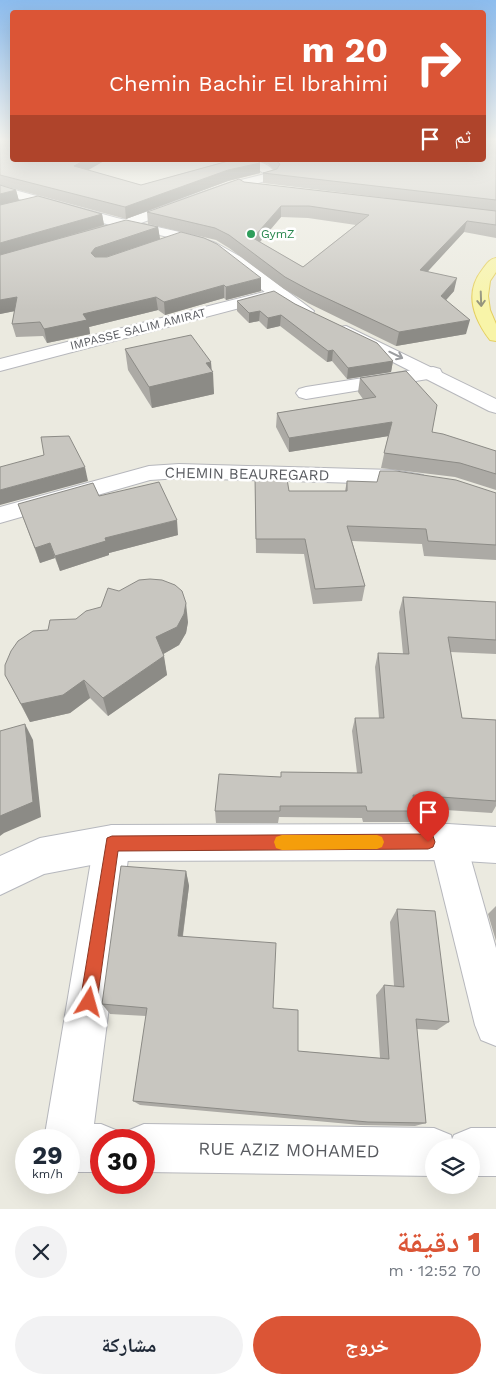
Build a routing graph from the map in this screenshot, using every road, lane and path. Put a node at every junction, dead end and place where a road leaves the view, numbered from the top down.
1 (25, 196) edge
2 (205, 196) edge
3 (43, 201) junction
4 (17, 208) edge
5 (127, 225) junction
6 (183, 237) junction
7 (82, 238) edge
8 (157, 247) edge
9 (496, 262) edge
10 (277, 294) junction
11 (319, 317) edge
12 (336, 326) edge
13 (496, 336) edge
14 (0, 365) edge
15 (434, 374) junction
16 (306, 393) dead end
17 (496, 407) edge
18 (437, 484) edge
19 (0, 515) edge
20 (448, 842) junction
21 (112, 843) junction
22 (496, 845) edge
23 (0, 876) edge
24 (496, 1025) edge
25 (70, 1129) edge
26 (155, 1148) edge
27 (425, 1152) edge
28 (480, 1152) edge
29 (496, 1152) edge

1 - 3 street
2 - 5 street
3 - 4 street
3 - 5 street
5 - 6 street
5 - 7 street
6 - 8 street
6 - 10 street
9 -> 13 main road
10 - 11 street
10 - 14 street, IMPASSE SALIM AMIRAT
12 -> 15 street
15 - 16 street
15 - 17 street
18 - 19 street, CHEMIN BEAUREGARD
20 - 21 street
20 - 22 street
20 - 24 street
21 - 23 street
21 - 25 street
26 - 27 street, RUE AZIZ MOHAMED
28 - 29 street

